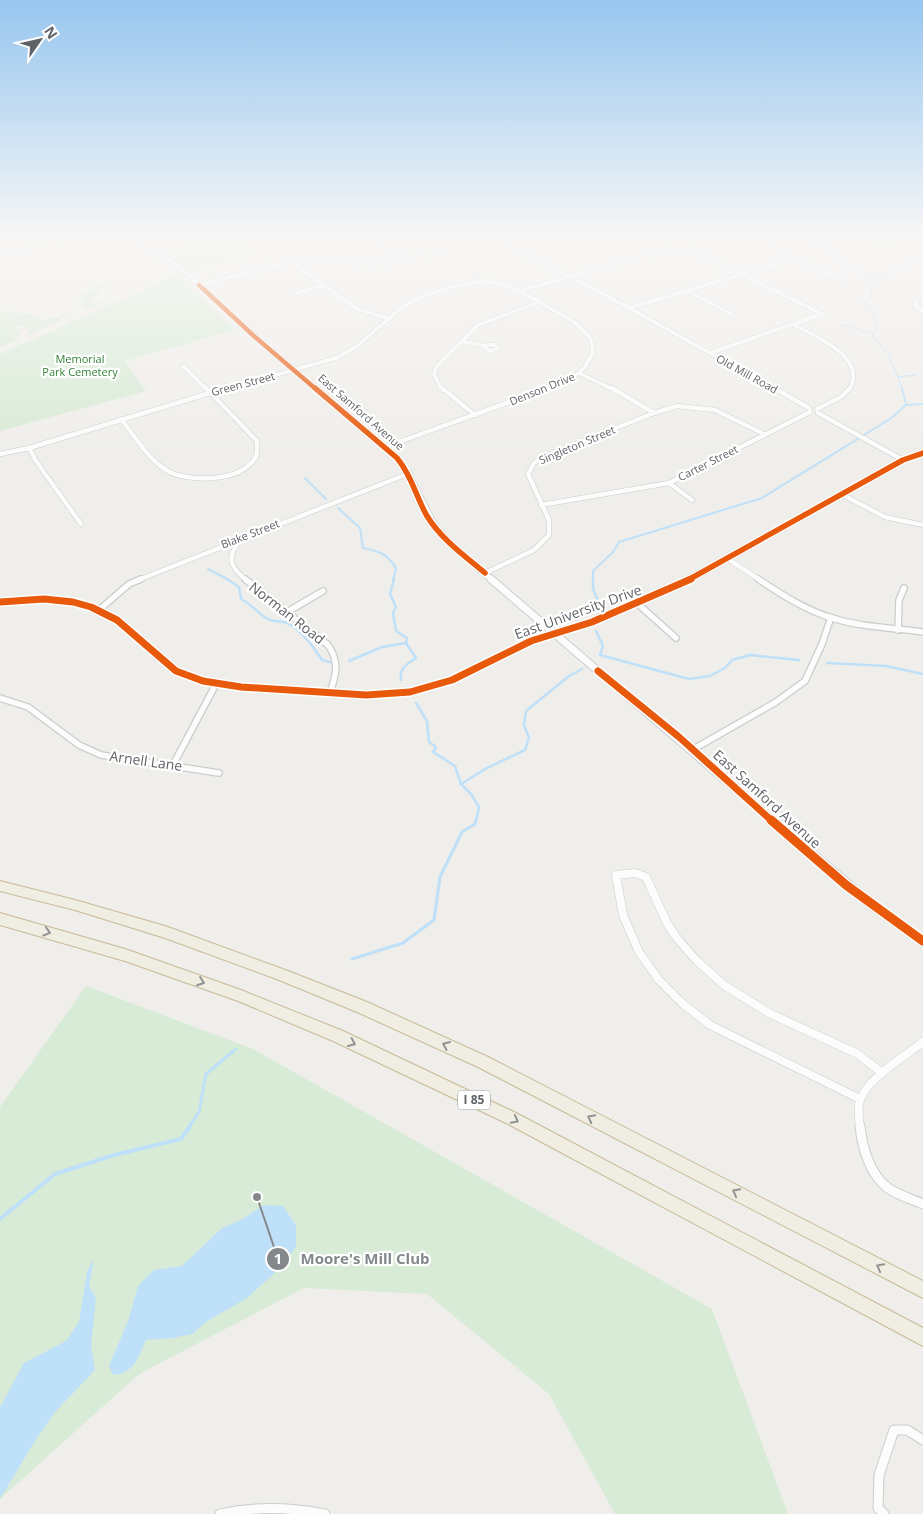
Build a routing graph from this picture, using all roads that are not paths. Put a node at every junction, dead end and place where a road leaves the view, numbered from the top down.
1 (226, 310) edge
2 (359, 310) edge
3 (401, 310) edge
4 (517, 310) edge
5 (552, 310) edge
6 (632, 310) edge
7 (723, 310) edge
8 (813, 310) edge
9 (731, 314) dead end
10 (390, 319) junction
11 (792, 324) junction
12 (461, 340) junction
13 (485, 346) dead end
14 (710, 353) junction
15 (183, 366) dead end
16 (295, 370) junction
17 (581, 374) junction
18 (210, 393) junction
19 (810, 410) junction
20 (818, 411) junction
21 (654, 413) junction
22 (475, 415) junction
23 (121, 420) junction
24 (764, 434) junction
25 (385, 447) junction
26 (29, 448) junction
27 (0, 454) edge
28 (923, 454) edge
29 (903, 460) junction
30 (410, 473) junction
31 (669, 483) junction
32 (841, 494) junction
33 (692, 500) dead end
34 (541, 504) junction
35 (81, 524) dead end
36 (923, 525) edge
37 (242, 538) junction
38 (728, 559) junction
39 (486, 573) junction
40 (904, 588) dead end
41 (323, 591) dead end
42 (0, 602) edge
43 (638, 604) junction
44 (99, 610) junction
45 (287, 612) junction
46 (830, 617) junction
47 (898, 630) junction
48 (923, 632) edge
49 (554, 633) junction
50 (676, 638) dead end
51 (216, 684) junction
52 (330, 693) junction
53 (0, 698) edge
54 (692, 750) junction
55 (173, 765) junction
56 (219, 773) dead end
57 (0, 886) edge
58 (0, 919) edge
59 (923, 941) edge
60 (923, 1042) edge
61 (882, 1074) junction
62 (860, 1099) junction
63 (923, 1204) edge
64 (923, 1290) edge
65 (923, 1337) edge
66 (923, 1440) edge
67 (220, 1514) edge
68 (325, 1514) edge
69 (884, 1514) edge

1 - 16 street, East Samford Avenue
2 - 10 street
3 - 10 street, Green Street
4 - 12 street
5 - 17 street, Denson Drive
6 - 14 street, Old Mill Road
7 - 9 street
8 - 11 street
10 - 16 street, Green Street
11 - 14 street
11 - 20 street
12 - 13 street
12 - 22 street
14 - 19 street, Old Mill Road
15 - 18 street
16 - 18 street, Green Street
16 - 25 street, East Samford Avenue
17 - 21 street
17 - 22 street, Denson Drive
18 - 23 street, Green Street
18 - 23 street
19 - 20 street
19 - 24 street, Carter Street
20 - 29 street
21 - 24 street, Singleton Street
21 - 34 street, Singleton Street
22 - 25 street, Denson Drive
23 - 26 street, Green Street
24 - 31 street, Carter Street
25 - 30 street, East Samford Avenue
26 - 27 street, Green Street
26 - 35 street
28 - 29 main road, East University Drive
29 - 32 main road, East University Drive
30 - 37 street, Blake Street
30 - 39 street, East Samford Avenue
31 - 33 street
31 - 34 street, Carter Street
32 - 36 street
32 - 38 main road, East University Drive
34 - 39 street, Singleton Street
37 - 44 street, Blake Street
37 - 45 street, Norman Road
38 - 43 main road, East University Drive
38 - 46 street
39 - 49 street, East Samford Avenue
40 - 47 street
41 - 45 street
42 - 44 main road, East University Drive
43 - 49 main road, East University Drive
43 - 50 street
44 - 51 main road, East University Drive
45 - 52 street, Norman Road
46 - 47 street
46 - 54 street
47 - 48 street
49 - 52 main road, East University Drive
49 - 54 street, East Samford Avenue
51 - 52 main road, East University Drive
51 - 55 street
53 - 55 street, Arnell Lane
54 - 59 street, East Samford Avenue
55 - 56 street, Arnell Lane
64 -> 57 highway
58 -> 65 highway, I 85
60 - 61 street
61 - 62 street
61 - 62 street
62 - 63 street
66 - 69 street
67 - 68 street

